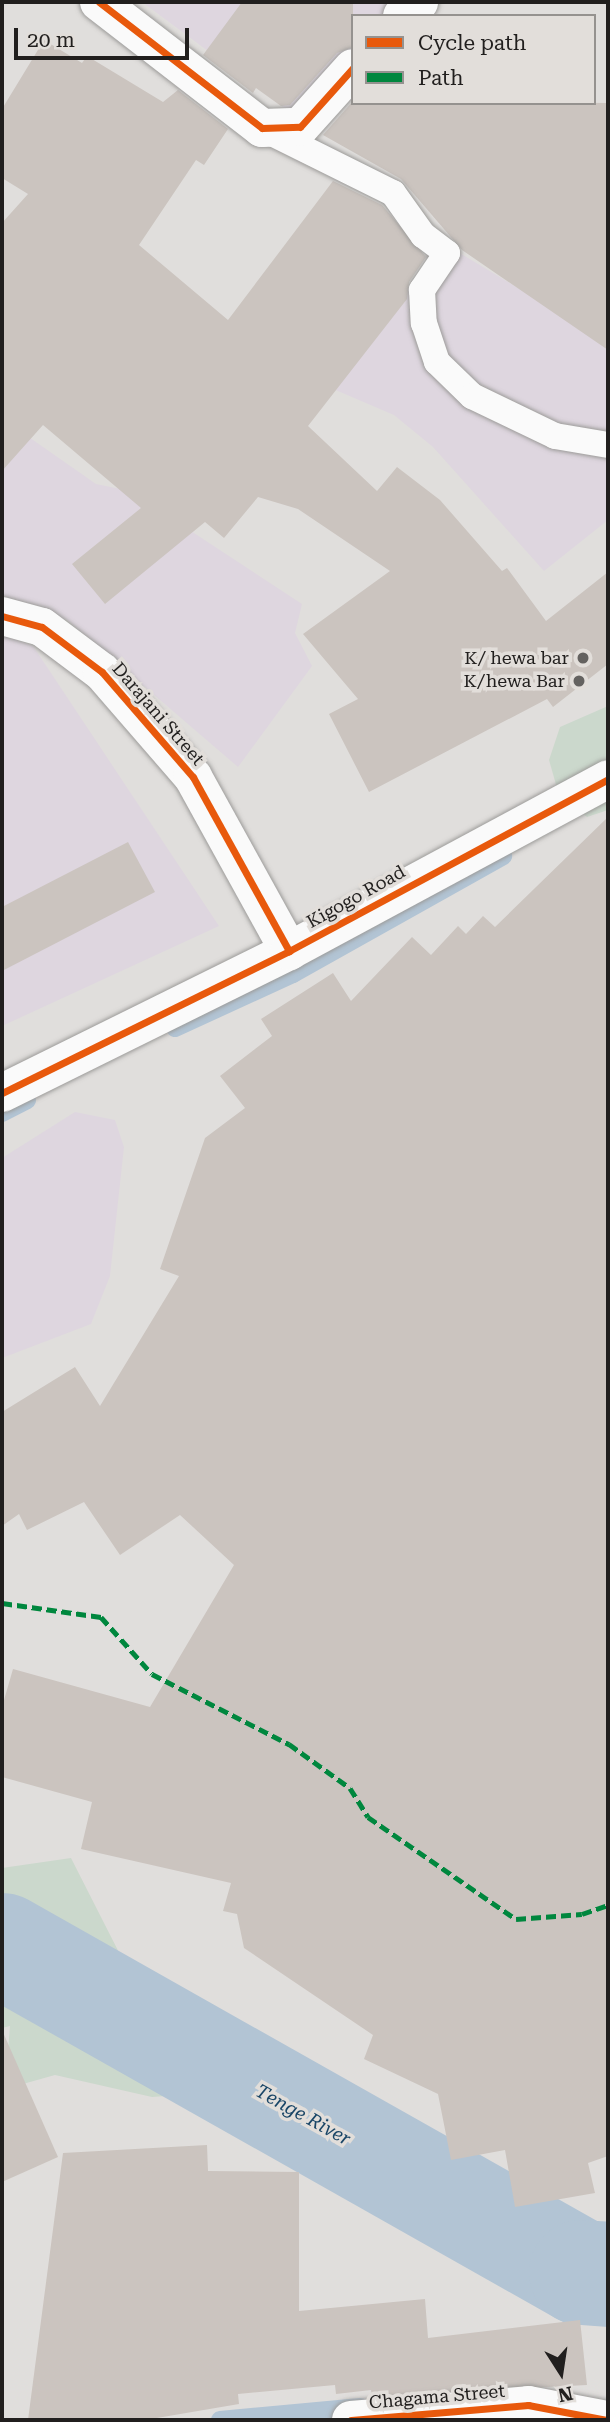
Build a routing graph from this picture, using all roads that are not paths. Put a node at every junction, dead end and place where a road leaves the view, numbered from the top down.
1 (99, 2) edge
2 (419, 2) edge
3 (404, 14) edge
4 (351, 70) edge
5 (262, 128) junction
6 (608, 445) edge
7 (2, 616) edge
8 (608, 779) edge
9 (289, 951) junction
10 (2, 1093) edge
11 (351, 2420) edge
12 (607, 2420) edge

1 - 5 street
2 - 3 street
4 - 5 street
5 - 6 lane
7 - 9 street, Darajani Street
8 - 9 street, Kigogo Road
9 - 10 street, Kigogo Road
11 - 12 street, Chagama Street

